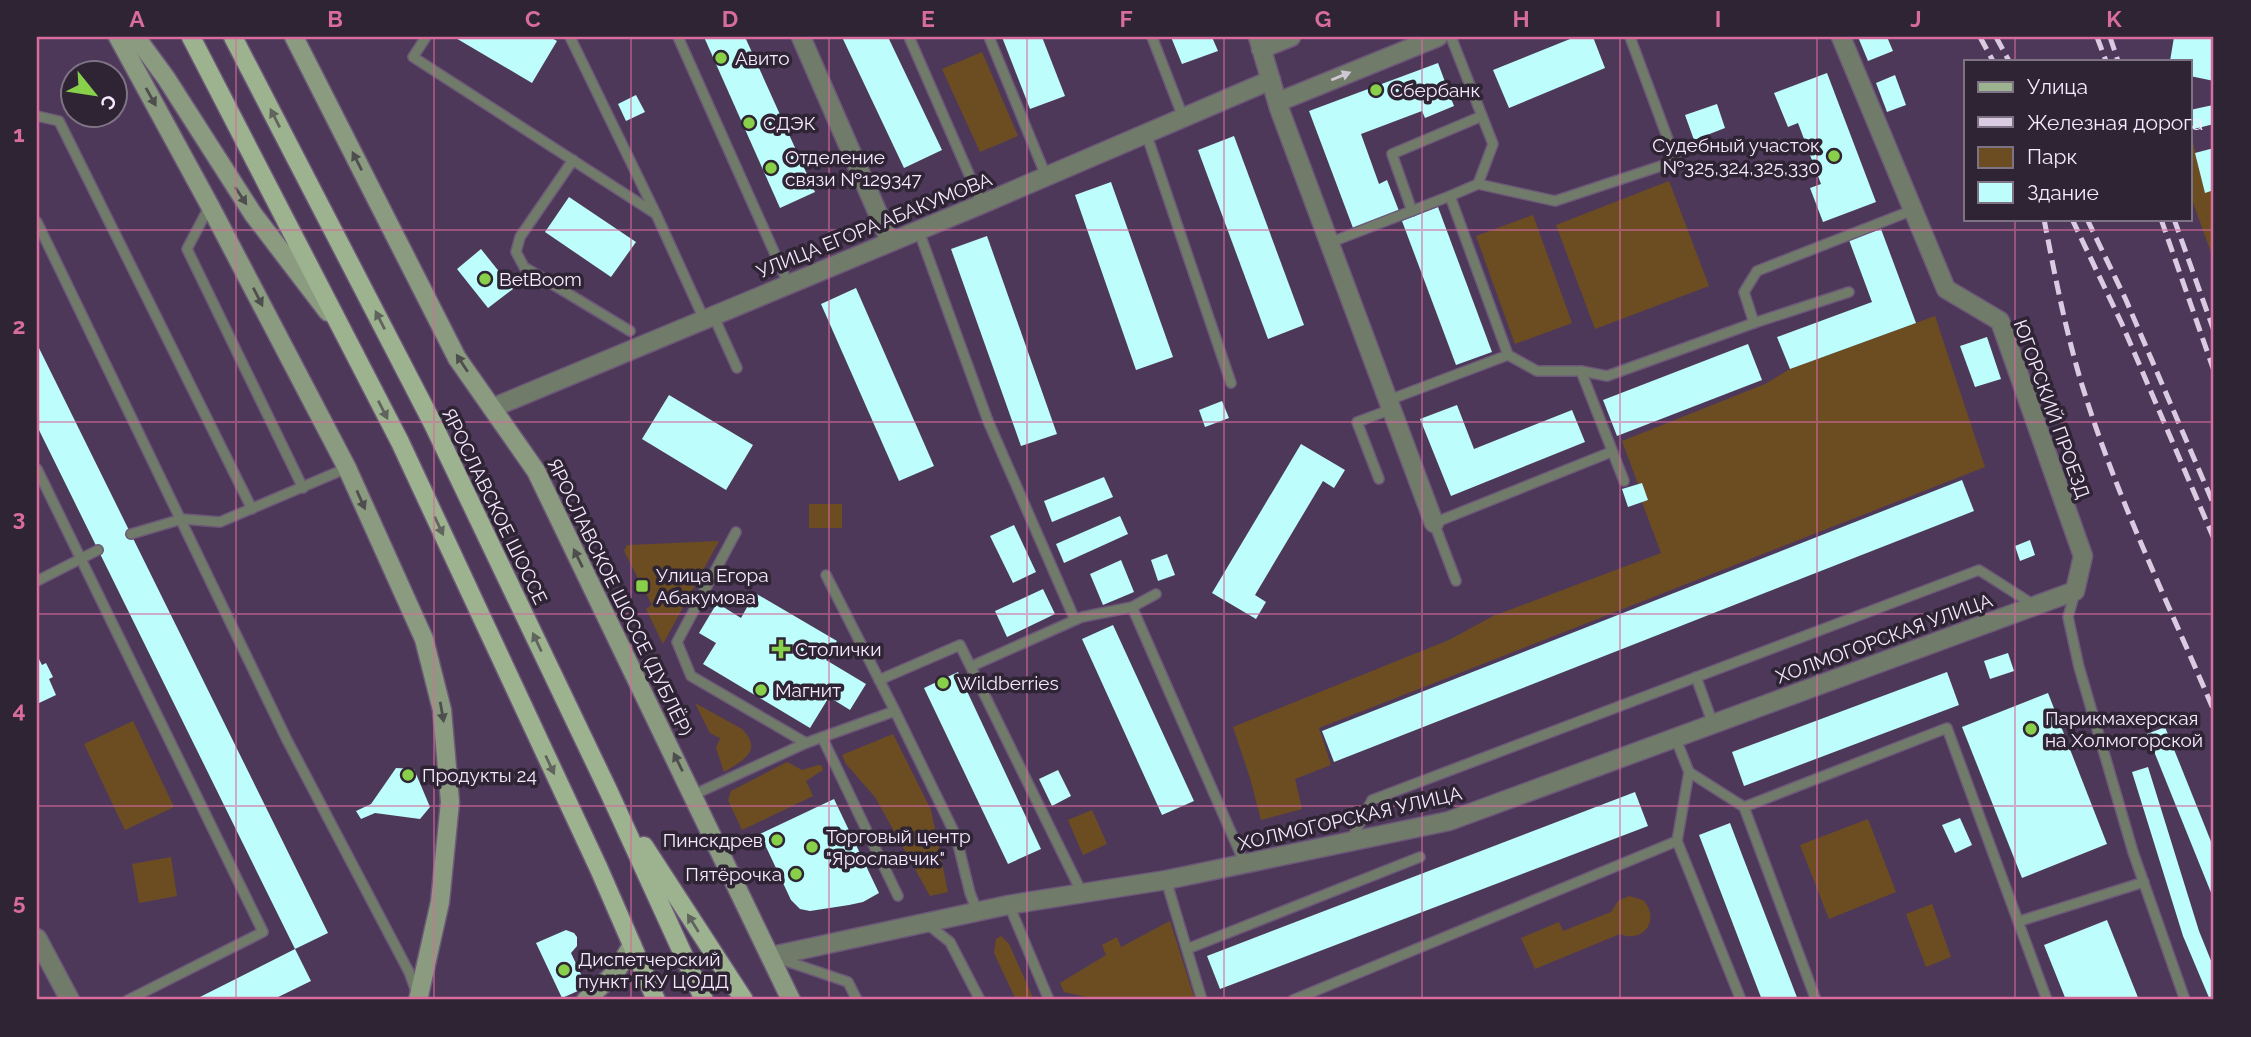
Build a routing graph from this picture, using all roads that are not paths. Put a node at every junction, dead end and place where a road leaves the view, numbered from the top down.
1 (118, 37) edge
2 (136, 37) edge
3 (191, 37) edge
4 (233, 37) edge
5 (294, 37) edge
6 (426, 37) edge
7 (570, 37) edge
8 (678, 37) edge
9 (800, 37) edge
10 (909, 37) edge
11 (989, 37) edge
12 (1152, 37) edge
13 (1291, 37) edge
14 (1438, 37) edge
15 (1451, 37) edge
16 (1630, 37) edge
17 (1842, 37) edge
18 (1260, 43) edge
19 (1271, 80) junction
20 (1278, 102) junction
21 (37, 116) edge
22 (1482, 116) junction
23 (1183, 117) junction
24 (1146, 133) junction
25 (573, 160) junction
26 (1046, 176) junction
27 (1478, 184) junction
28 (1450, 196) junction
29 (982, 204) junction
30 (210, 206) junction
31 (1913, 210) junction
32 (1412, 211) junction
33 (656, 214) junction
34 (37, 222) edge
35 (918, 229) junction
36 (890, 241) junction
37 (1329, 243) junction
38 (788, 283) junction
39 (1849, 292) dead end
40 (708, 317) junction
41 (1754, 323) junction
42 (630, 331) dead end
43 (344, 334) junction
44 (1508, 355) junction
45 (737, 368) dead end
46 (1581, 371) junction
47 (1231, 383) dead end
48 (1391, 405) junction
49 (492, 408) junction
50 (1611, 452) junction
51 (346, 468) junction
52 (37, 469) edge
53 (1379, 479) dead end
54 (1624, 481) dead end
55 (303, 488) junction
56 (251, 509) junction
57 (182, 519) junction
58 (1434, 523) junction
59 (736, 532) dead end
60 (131, 534) dead end
61 (98, 550) dead end
62 (80, 559) junction
63 (826, 575) dead end
64 (37, 580) edge
65 (1456, 581) dead end
66 (2076, 590) junction
67 (1156, 594) dead end
68 (2034, 606) junction
69 (1132, 607) junction
70 (1075, 620) junction
71 (972, 666) junction
72 (1696, 677) junction
73 (879, 680) junction
74 (895, 711) junction
75 (1713, 724) junction
76 (822, 737) junction
77 (1675, 737) junction
78 (806, 743) junction
79 (1689, 772) junction
80 (608, 790) junction
81 (693, 795) junction
82 (1744, 807) junction
83 (1677, 841) junction
84 (1350, 842) junction
85 (1420, 857) dead end
86 (1245, 864) junction
87 (1166, 880) junction
88 (2144, 881) junction
89 (1082, 893) junction
90 (898, 896) dead end
91 (1008, 905) junction
92 (976, 911) junction
93 (2020, 921) junction
94 (925, 923) junction
95 (37, 938) edge
96 (632, 945) junction
97 (1187, 949) junction
98 (772, 956) junction
99 (67, 999) edge
100 (128, 1000) edge
101 (418, 1000) edge
102 (586, 1000) edge
103 (656, 1000) edge
104 (704, 1000) edge
105 (744, 1000) edge
106 (791, 1000) edge
107 (857, 1000) edge
108 (981, 1000) edge
109 (1049, 1000) edge
110 (1202, 1000) edge
111 (1293, 1000) edge
112 (1741, 1000) edge
113 (1816, 1000) edge
114 (2047, 1000) edge
115 (2185, 1000) edge

1 -> 30 street
2 -> 43 street
3 - 43 main road
80 -> 4 main road, ЯРОСЛАВСКОЕ ШОССЕ
49 -> 5 street, ЯРОСЛАВСКОЕ ШОССЕ (ДУБЛЁР)
6 - 25 lane
7 - 33 lane
8 - 38 lane
9 - 36 street
10 - 29 lane
11 - 26 lane
12 - 23 lane
13 - 18 street
20 -> 14 street
15 - 22 lane
16 - 27 lane
17 - 31 street, ЮГОРСКИЙ ПРОЕЗД
18 - 19 street
19 - 20 street
19 - 23 street, УЛИЦА ЕГОРА АБАКУМОВА
20 - 37 street
21 - 56 lane
22 - 27 lane
22 - 32 lane
23 - 24 street, УЛИЦА ЕГОРА АБАКУМОВА
24 - 26 street, УЛИЦА ЕГОРА АБАКУМОВА
24 - 47 lane
25 - 33 lane
25 - 42 lane
26 - 29 street, УЛИЦА ЕГОРА АБАКУМОВА
27 - 28 lane
28 - 32 lane
28 - 44 lane
29 - 35 street, УЛИЦА ЕГОРА АБАКУМОВА
30 -> 51 street
30 - 55 lane
31 - 41 lane
31 - 66 street, ЮГОРСКИЙ ПРОЕЗД
32 - 37 lane
33 - 40 lane
34 - 57 lane
35 - 36 street, УЛИЦА ЕГОРА АБАКУМОВА
35 - 70 lane
36 - 38 street, УЛИЦА ЕГОРА АБАКУМОВА
37 - 48 street
38 - 40 street, УЛИЦА ЕГОРА АБАКУМОВА
39 - 41 lane
40 - 45 lane
40 - 49 street, УЛИЦА ЕГОРА АБАКУМОВА
41 - 46 lane
43 -> 96 main road
44 - 46 lane
44 - 48 lane
46 - 50 lane
48 - 53 lane
48 - 58 street
81 -> 49 street, ЯРОСЛАВСКОЕ ШОССЕ (ДУБЛЁР)
50 - 54 lane
50 - 58 lane
51 - 55 lane
51 -> 101 street
52 - 62 lane
55 - 56 lane
56 - 57 lane
57 - 60 lane
57 - 101 lane
58 - 65 lane
59 - 78 lane
61 - 62 lane
62 - 64 lane
62 - 100 lane
63 - 73 lane
66 - 68 street, ХОЛМОГОРСКАЯ УЛИЦА
66 - 88 lane
67 - 69 lane
68 - 72 lane
68 - 75 street, ХОЛМОГОРСКАЯ УЛИЦА
69 - 70 lane
69 - 86 lane
70 - 71 lane
71 - 73 lane
71 - 89 lane
72 - 75 lane
72 - 84 lane
73 - 74 lane
74 - 76 lane
74 - 92 lane
75 - 77 street, ХОЛМОГОРСКАЯ УЛИЦА
76 - 78 lane
76 - 90 lane
77 - 79 lane
77 - 84 street, ХОЛМОГОРСКАЯ УЛИЦА
78 - 81 lane
79 - 82 lane
79 - 83 lane
80 - 104 main road, ЯРОСЛАВСКОЕ ШОССЕ
105 -> 80 main road
81 - 98 street, ЯРОСЛАВСКОЕ ШОССЕ (ДУБЛЁР)
82 - 93 lane
82 - 113 lane
83 - 111 lane
83 - 112 lane
84 - 86 street, ХОЛМОГОРСКАЯ УЛИЦА
85 - 97 lane
86 - 87 street, ХОЛМОГОРСКАЯ УЛИЦА
87 - 89 street, ХОЛМОГОРСКАЯ УЛИЦА
87 - 97 lane
88 - 93 lane
88 - 115 lane
89 - 91 street, ХОЛМОГОРСКАЯ УЛИЦА
91 - 92 street, ХОЛМОГОРСКАЯ УЛИЦА
91 - 109 lane
92 - 94 street, ХОЛМОГОРСКАЯ УЛИЦА
93 - 114 lane
94 - 98 street, ХОЛМОГОРСКАЯ УЛИЦА
94 - 108 lane
95 - 99 street
96 - 102 street
96 - 103 main road
97 - 110 lane
98 - 106 street, ЯРОСЛАВСКОЕ ШОССЕ (ДУБЛЁР)
98 - 107 lane

